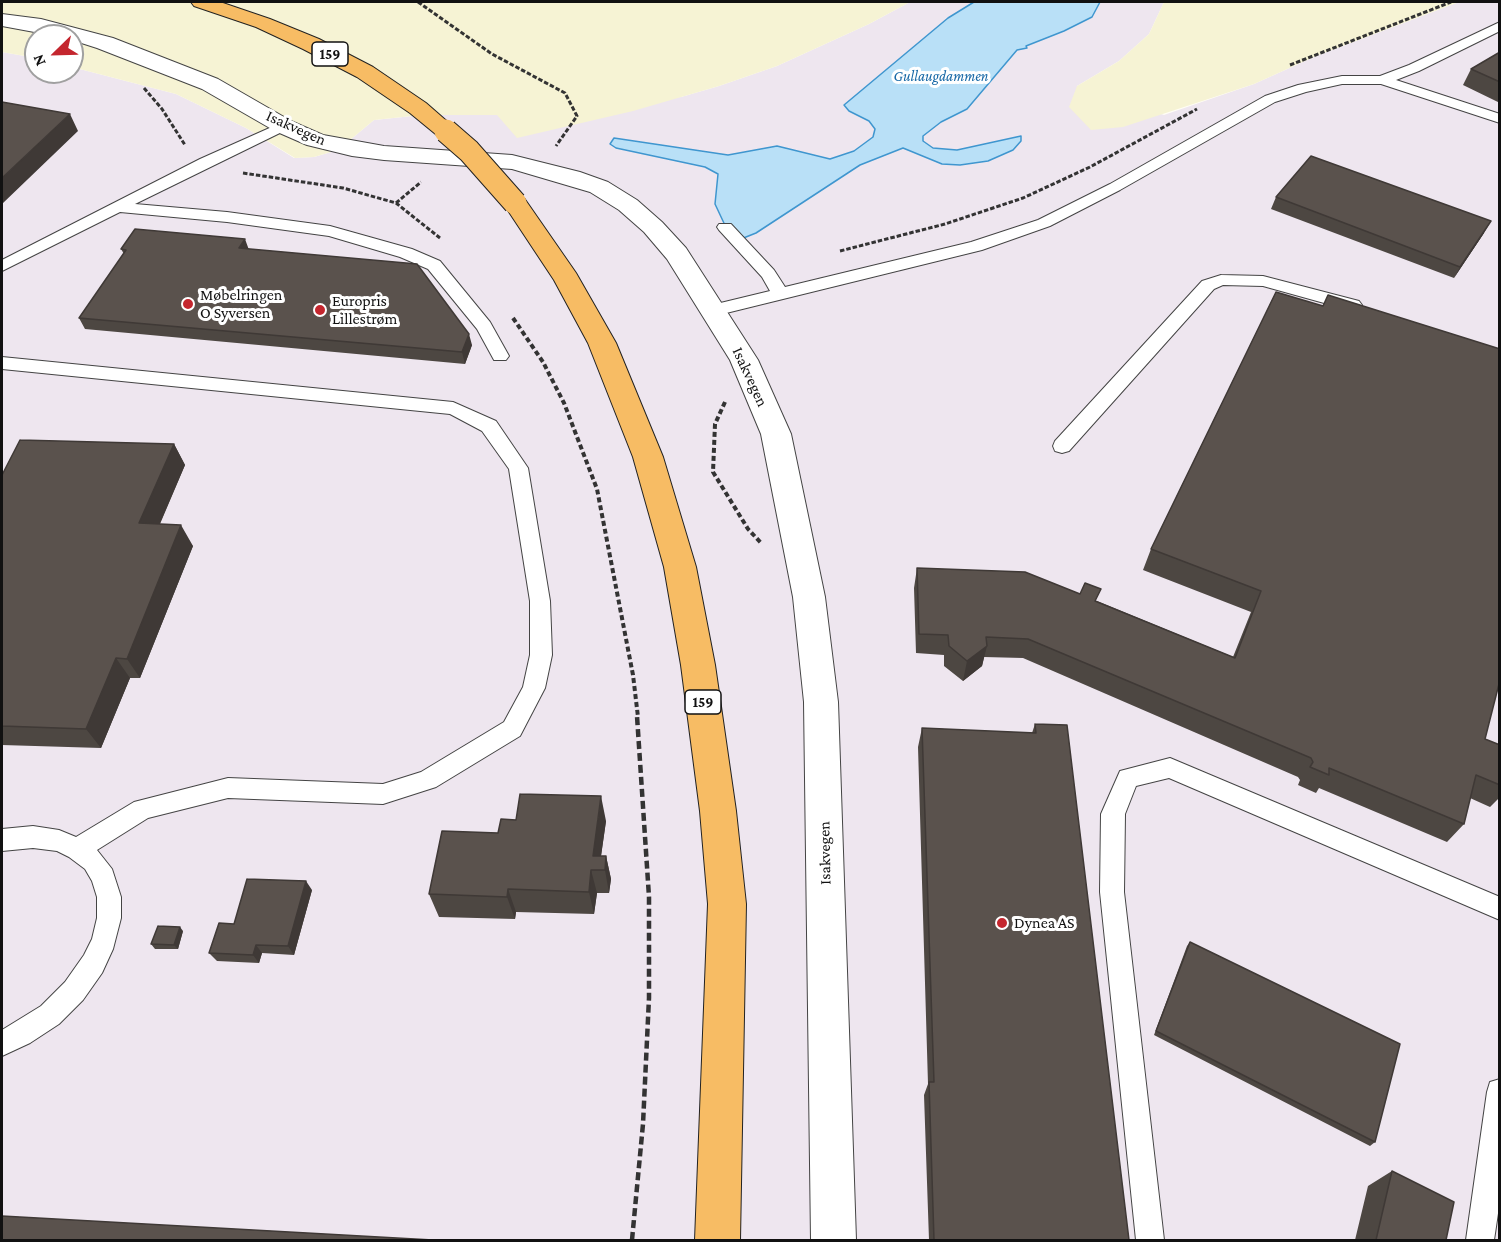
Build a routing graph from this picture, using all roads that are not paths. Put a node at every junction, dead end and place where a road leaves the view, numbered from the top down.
1 (201, 2) edge
2 (2, 20) edge
3 (1500, 26) edge
4 (1382, 80) junction
5 (1500, 119) edge
6 (283, 126) junction
7 (117, 207) junction
8 (725, 227) dead end
9 (2, 266) edge
10 (780, 293) junction
11 (1366, 308) edge
12 (714, 309) junction
13 (500, 356) dead end
14 (2, 363) edge
15 (1062, 446) dead end
16 (2, 840) edge
17 (77, 849) junction
18 (1500, 909) edge
19 (2, 1043) edge
20 (1500, 1092) edge
21 (718, 1240) edge
22 (834, 1240) edge
23 (1150, 1240) edge
24 (1480, 1240) edge

1 - 21 highway, 159, bridge
2 - 6 street, Isakvegen
3 - 4 lane
4 - 5 lane
4 - 10 lane
6 - 7 lane
6 - 12 street, Isakvegen
7 - 9 lane
7 - 13 lane
8 - 10 lane
10 - 12 lane
11 - 15 lane
12 - 22 street, Isakvegen
14 - 17 lane
16 - 17 lane
17 - 19 lane
18 - 23 lane
20 - 24 lane

